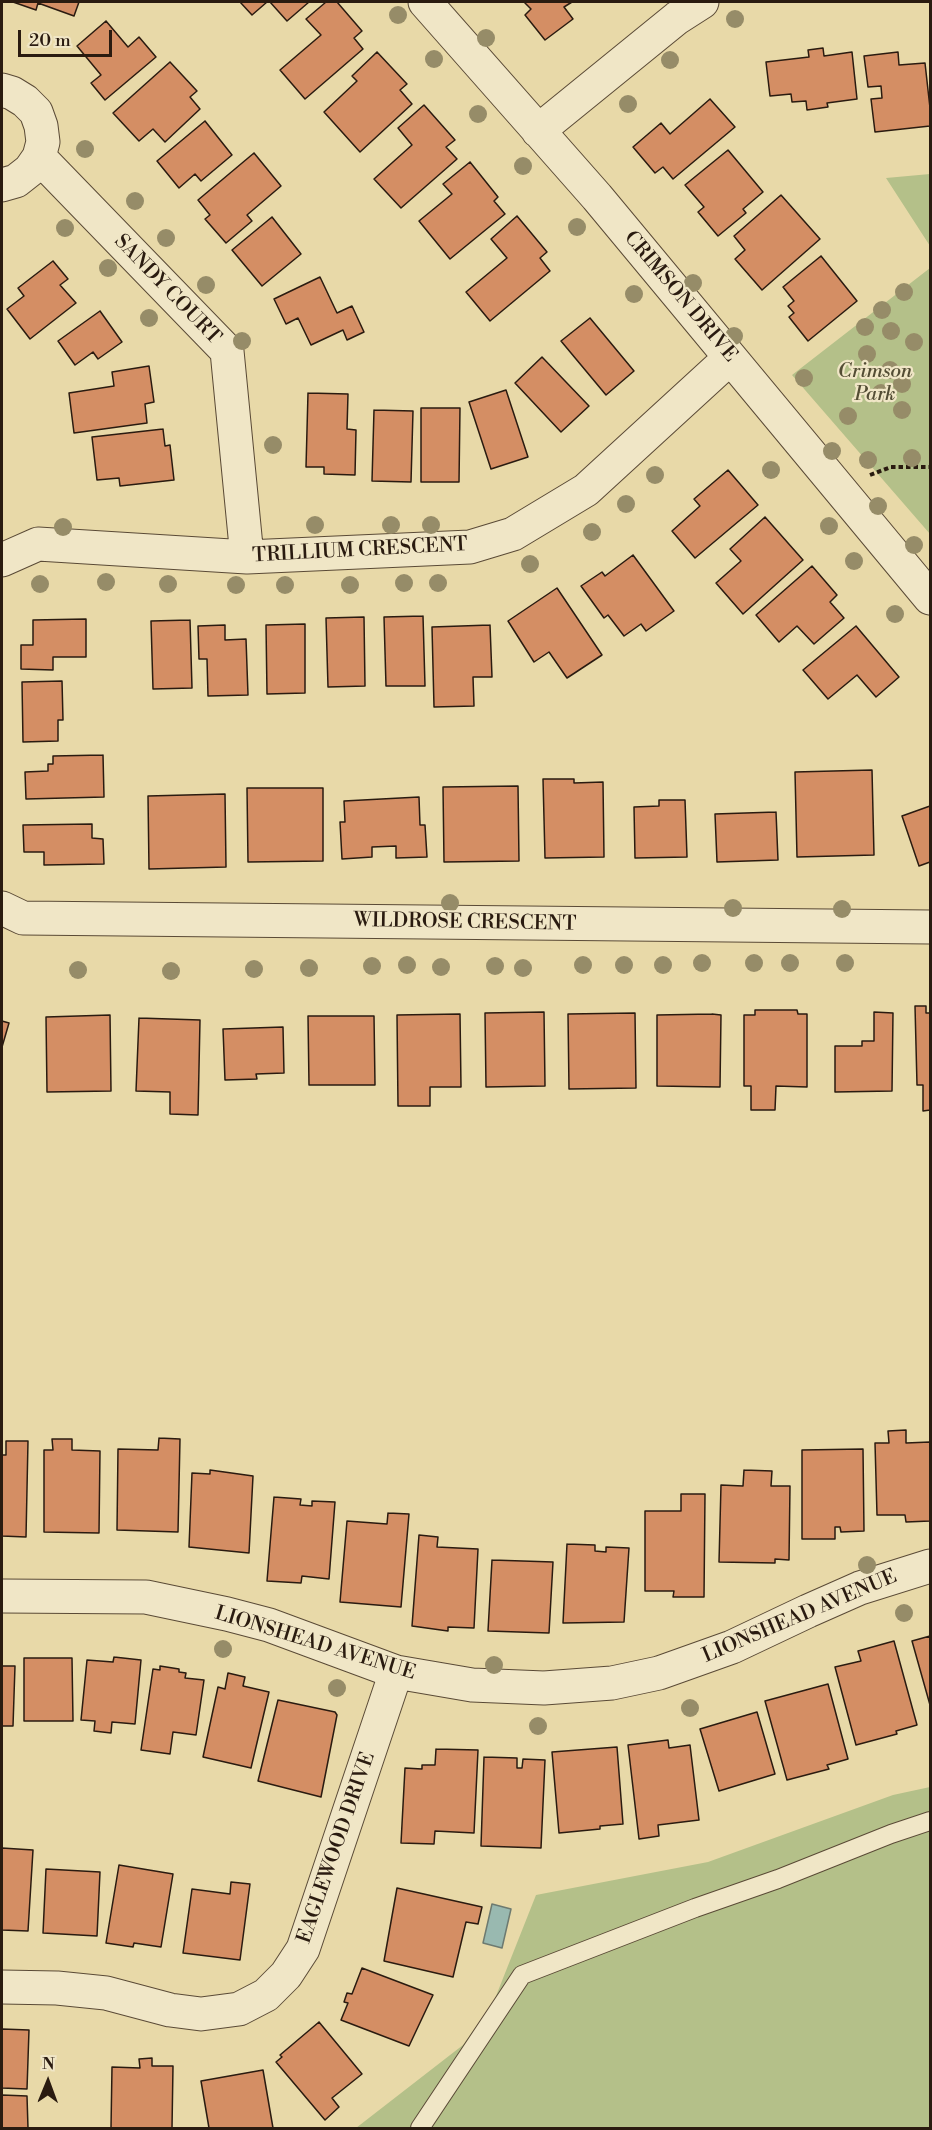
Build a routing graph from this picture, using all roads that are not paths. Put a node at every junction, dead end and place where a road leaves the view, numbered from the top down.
1 (425, 2) edge
2 (702, 2) edge
3 (2, 90) edge
4 (538, 131) junction
5 (39, 157) junction
6 (2, 185) edge
7 (730, 358) junction
8 (247, 557) junction
9 (2, 560) edge
10 (930, 598) edge
11 (2, 908) edge
12 (930, 927) edge
13 (930, 1566) edge
14 (2, 1596) edge
15 (396, 1672) junction
16 (930, 1821) edge
17 (2, 1987) edge
18 (420, 2128) edge

1 - 4 street, CRIMSON DRIVE
2 - 4 street
3 - 5 street
4 - 7 street, CRIMSON DRIVE
5 - 6 street
5 - 8 street, SANDY COURT
7 - 8 street, TRILLIUM CRESCENT
7 - 10 street, CRIMSON DRIVE
8 - 9 street, TRILLIUM CRESCENT
11 - 12 street, WILDROSE CRESCENT
13 - 15 street, LIONSHEAD AVENUE
14 - 15 street, LIONSHEAD AVENUE
15 - 17 street, EAGLEWOOD DRIVE
16 - 18 lane

